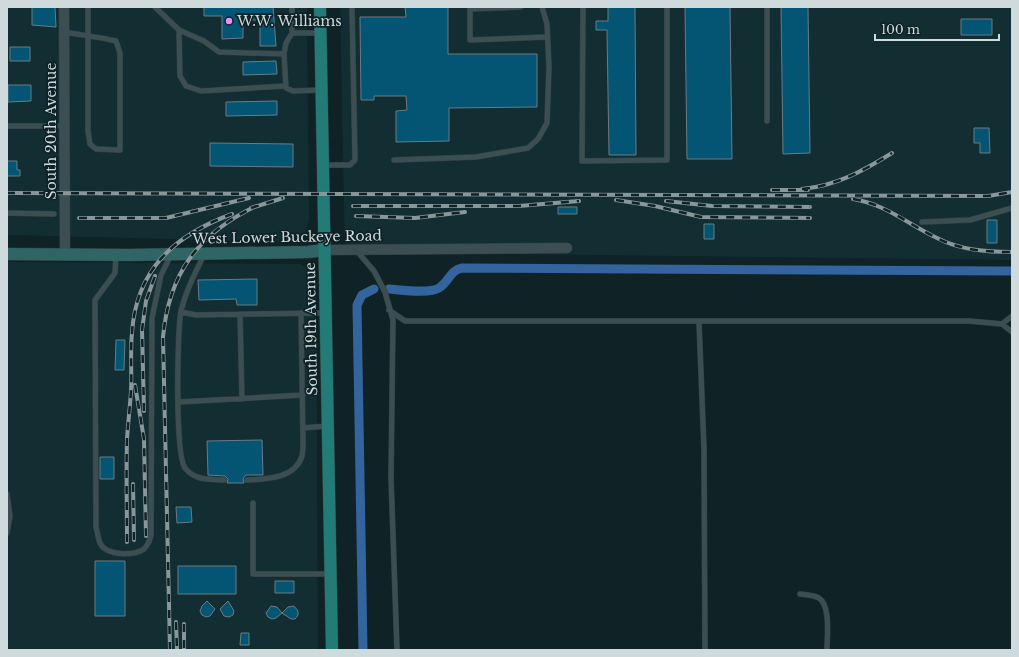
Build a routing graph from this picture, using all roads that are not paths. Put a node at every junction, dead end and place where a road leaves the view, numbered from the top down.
1 (64, 7) edge
2 (88, 7) edge
3 (155, 7) edge
4 (292, 7) edge
5 (320, 7) edge
6 (352, 7) edge
7 (521, 7) edge
8 (542, 7) edge
9 (582, 7) edge
10 (667, 7) edge
11 (767, 7) edge
12 (179, 30) junction
13 (64, 32) junction
14 (292, 33) junction
15 (321, 33) junction
16 (89, 36) junction
17 (547, 37) junction
18 (284, 54) junction
19 (285, 86) junction
20 (322, 90) junction
21 (767, 120) dead end
22 (7, 126) edge
23 (65, 126) junction
24 (394, 160) dead end
25 (324, 165) junction
26 (1012, 208) edge
27 (7, 213) edge
28 (54, 214) dead end
29 (922, 222) dead end
30 (568, 248) dead end
31 (355, 249) junction
32 (325, 250) junction
33 (7, 254) edge
34 (171, 254) junction
35 (204, 254) junction
36 (65, 255) junction
37 (116, 255) junction
38 (389, 310) junction
39 (181, 312) junction
40 (301, 313) junction
41 (326, 313) junction
42 (240, 315) junction
43 (1012, 316) edge
44 (699, 322) junction
45 (1002, 324) junction
46 (1012, 332) edge
47 (303, 395) junction
48 (242, 398) junction
49 (179, 402) junction
50 (327, 426) junction
51 (303, 428) junction
52 (224, 480) dead end
53 (247, 480) dead end
54 (7, 494) edge
55 (253, 503) dead end
56 (7, 533) edge
57 (330, 574) junction
58 (800, 594) dead end
59 (332, 650) edge
60 (397, 650) edge
61 (705, 650) edge
62 (827, 650) edge

1 - 13 street, South 20th Avenue
2 - 16 lane
3 - 12 lane
4 - 14 lane
5 - 15 main road, South 19th Avenue
6 - 25 lane
7 - 17 lane
8 - 17 lane
9 - 10 lane
11 - 21 lane
12 - 18 lane
12 - 19 lane
13 - 16 lane
13 - 23 street, South 20th Avenue
14 - 15 lane
14 - 18 lane
15 - 20 main road, South 19th Avenue
16 - 16 lane
17 - 24 lane
18 - 19 lane
19 - 20 lane
20 - 25 main road, South 19th Avenue
22 - 23 lane
23 - 36 street, South 20th Avenue
25 - 32 main road, South 19th Avenue
26 - 29 lane
27 - 28 lane
30 - 31 street, West Lower Buckeye Road
31 - 32 street, West Lower Buckeye Road
31 - 38 lane
32 - 35 main road, West Lower Buckeye Road
32 - 41 main road, South 19th Avenue
33 - 36 main road, West Lower Buckeye Road
34 - 35 main road, West Lower Buckeye Road
34 - 37 main road, West Lower Buckeye Road
34 - 37 lane
35 - 39 lane
36 - 37 main road, West Lower Buckeye Road
38 - 44 lane
38 - 60 lane
39 - 42 lane
39 - 49 lane
40 - 41 lane
40 - 42 lane
40 - 47 lane
41 - 50 main road, South 19th Avenue
42 - 48 lane
43 - 45 lane
44 - 45 lane
44 - 61 lane
45 - 46 lane
47 - 48 lane
47 - 51 lane
48 - 49 lane
49 - 52 lane
50 - 51 lane
50 - 57 main road, South 19th Avenue
51 - 53 lane
54 - 56 lane
55 - 57 lane
57 - 59 main road, South 19th Avenue
58 - 62 lane

